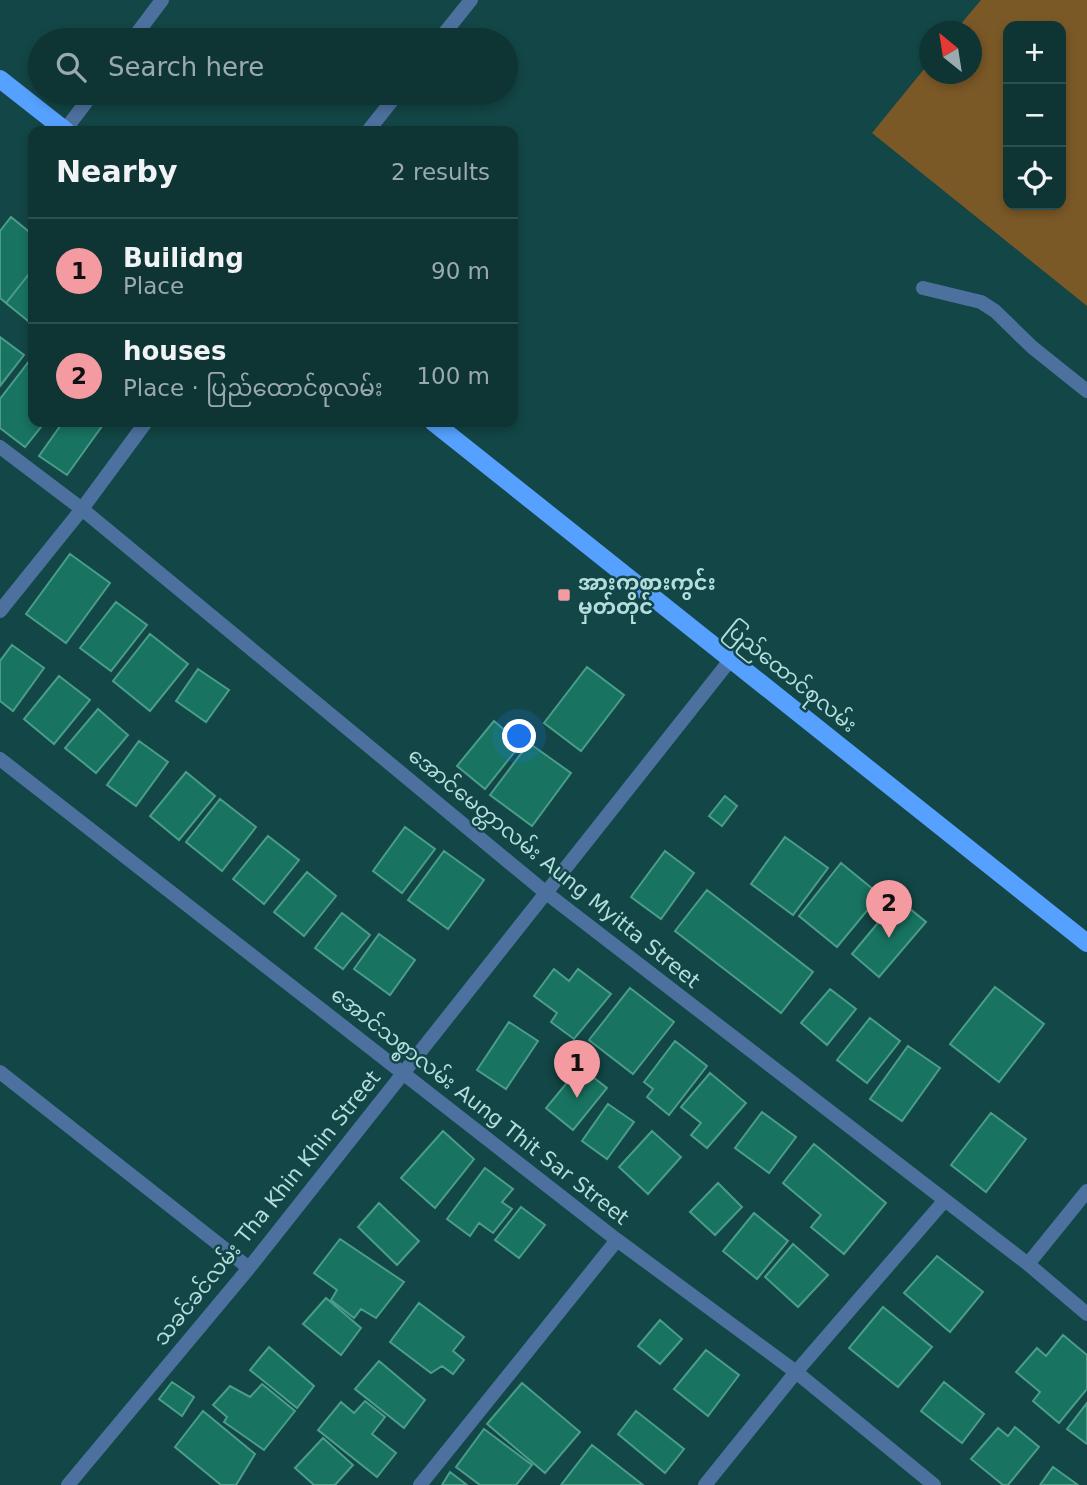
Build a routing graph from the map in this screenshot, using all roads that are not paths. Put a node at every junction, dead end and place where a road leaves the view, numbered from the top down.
1 (162, 0) edge
2 (471, 0) edge
3 (141, 28) edge
4 (449, 28) edge
5 (0, 79) edge
6 (28, 101) edge
7 (32, 105) edge
8 (84, 105) edge
9 (389, 105) edge
10 (59, 126) edge
11 (69, 126) edge
12 (372, 126) edge
13 (923, 288) dead end
14 (1087, 391) edge
15 (142, 427) edge
16 (439, 427) edge
17 (0, 447) edge
18 (82, 509) junction
19 (0, 611) edge
20 (731, 659) junction
21 (0, 759) edge
22 (545, 892) junction
23 (1087, 943) edge
24 (403, 1071) junction
25 (0, 1072) edge
26 (1087, 1191) edge
27 (945, 1200) junction
28 (617, 1240) junction
29 (1028, 1265) junction
30 (249, 1268) junction
31 (1087, 1314) edge
32 (796, 1372) junction
33 (68, 1485) edge
34 (420, 1485) edge
35 (705, 1485) edge
36 (934, 1485) edge

1 - 3 street
2 - 4 street
5 - 6 main road
7 - 10 main road
8 - 11 street
9 - 12 street
13 - 14 street
15 - 18 street
16 - 20 main road, ပြည်ထောင်စုလမ်း
17 - 18 street, အောင်မေတ္တာလမ်း Aung Myitta Street
18 - 19 street
18 - 22 street, အောင်မေတ္တာလမ်း Aung Myitta Street
20 - 22 street, သခင်ခင်လမ်း Tha Khin Khin Street
20 - 23 main road, ပြည်ထောင်စုလမ်း
21 - 24 street, အောင်သစ္စာလမ်း Aung Thit Sar Street
22 - 24 street, သခင်ခင်လမ်း Tha Khin Khin Street
22 - 27 street, အောင်မေတ္တာလမ်း Aung Myitta Street
24 - 28 street, အောင်သစ္စာလမ်း Aung Thit Sar Street
24 - 30 street, သခင်ခင်လမ်း Tha Khin Khin Street
25 - 30 street
26 - 29 street
27 - 29 street, အောင်မေတ္တာလမ်း Aung Myitta Street
27 - 32 street
28 - 32 street, အောင်သစ္စာလမ်း Aung Thit Sar Street
28 - 34 street
29 - 31 street, အောင်မေတ္တာလမ်း Aung Myitta Street
30 - 33 street, သခင်ခင်လမ်း Tha Khin Khin Street
32 - 35 street
32 - 36 street, အောင်သစ္စာလမ်း Aung Thit Sar Street

